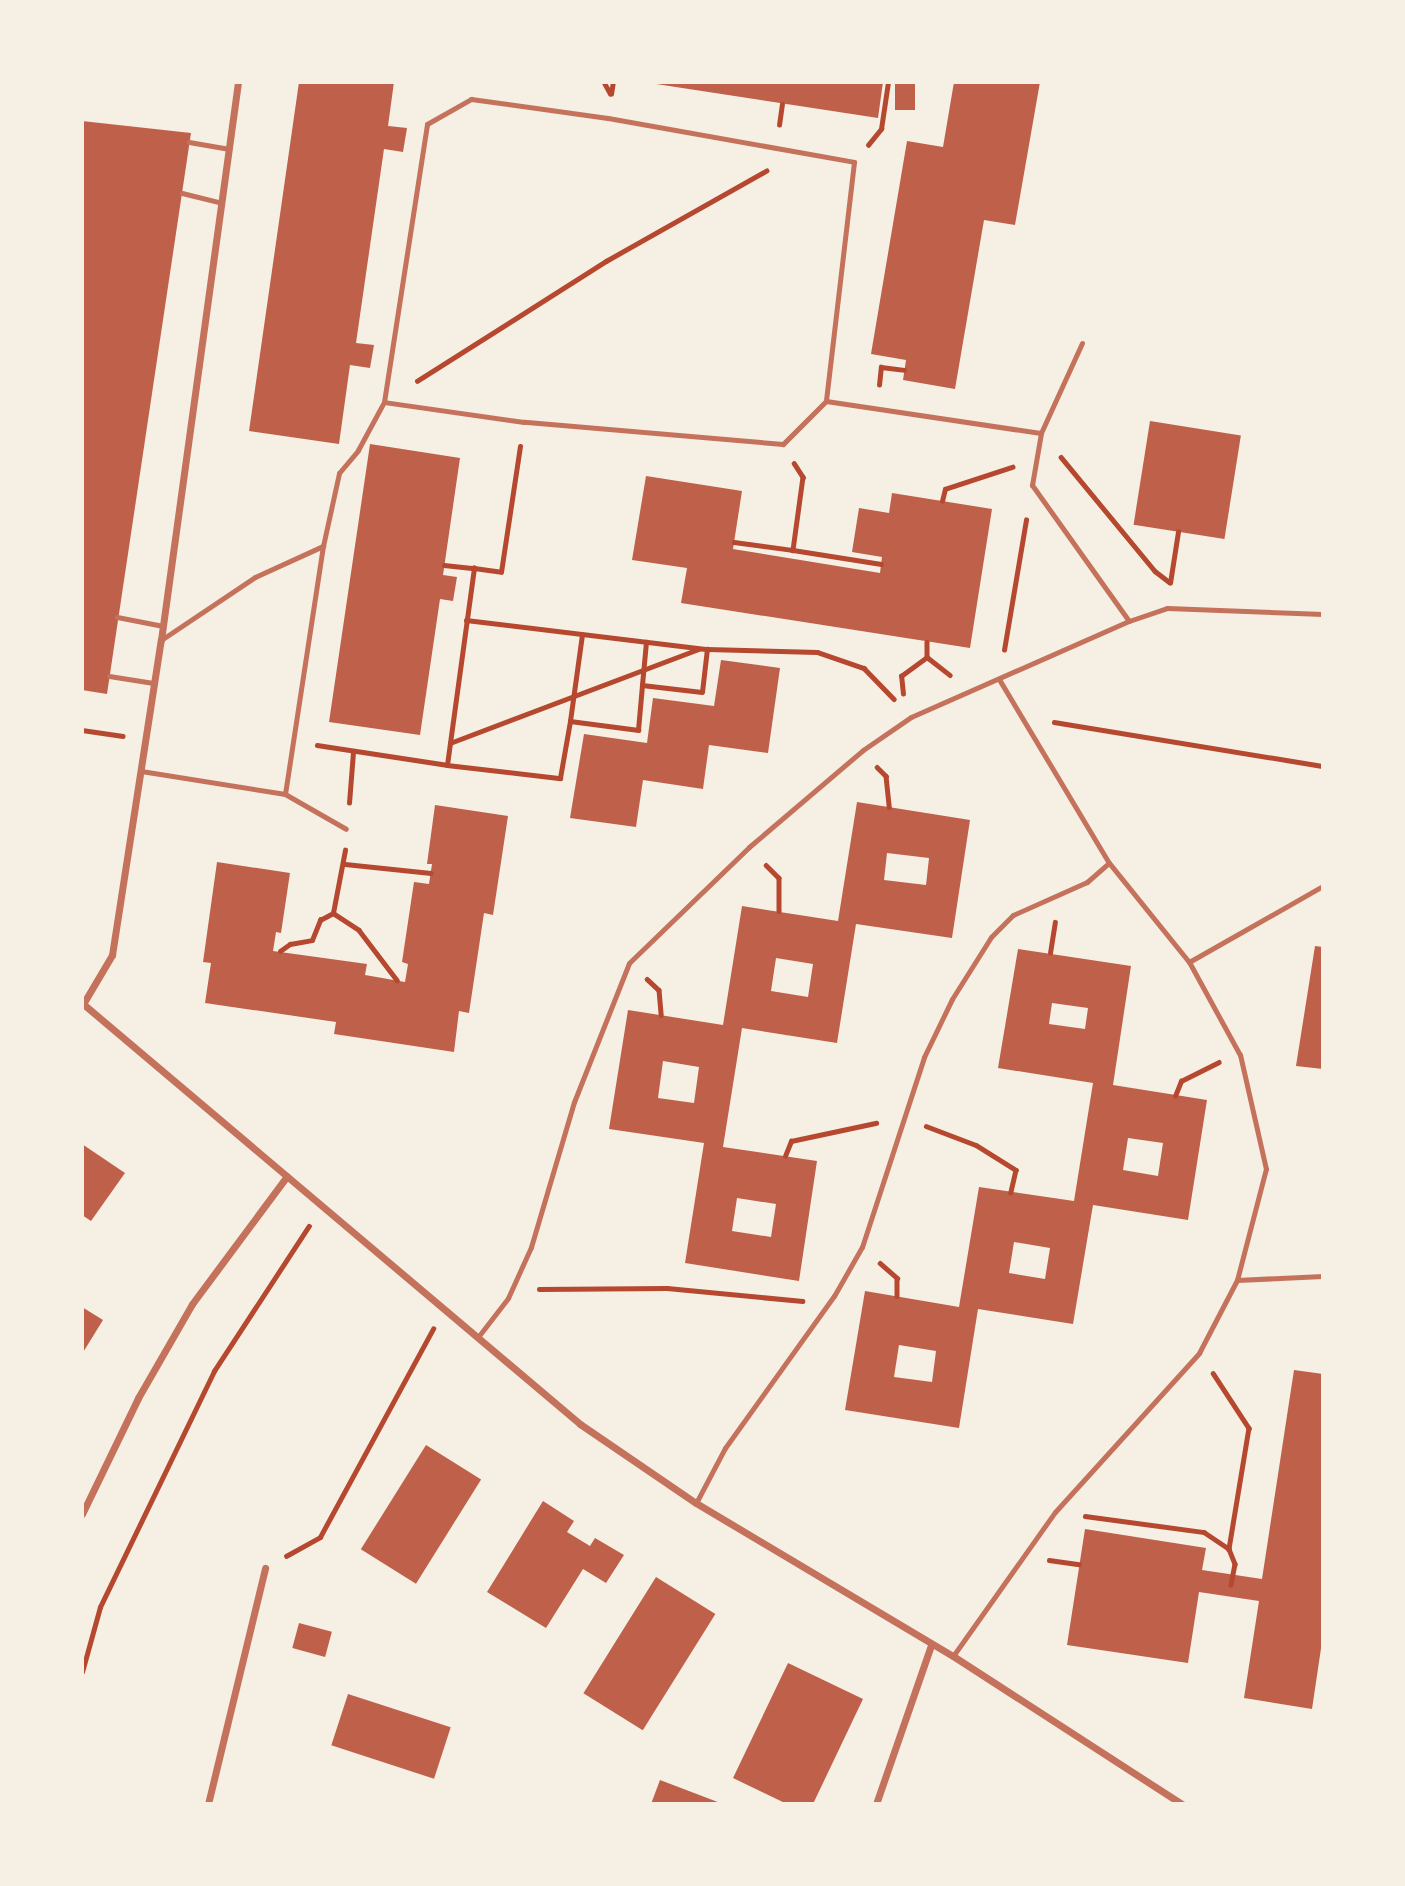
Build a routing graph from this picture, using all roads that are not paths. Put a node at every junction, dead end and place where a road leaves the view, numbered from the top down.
1 (238, 82) edge
2 (189, 142) dead end
3 (229, 149) junction
4 (181, 193) dead end
5 (222, 203) junction
6 (1082, 343) dead end
7 (826, 401) junction
8 (384, 402) junction
9 (1041, 433) junction
10 (323, 546) junction
11 (1323, 614) edge
12 (117, 617) dead end
13 (1129, 621) junction
14 (163, 625) junction
15 (161, 640) junction
16 (109, 677) dead end
17 (999, 679) junction
18 (153, 683) junction
19 (141, 771) junction
20 (285, 794) junction
21 (346, 829) dead end
22 (1109, 863) junction
23 (1323, 886) edge
24 (1189, 962) junction
25 (83, 1004) edge
26 (287, 1176) junction
27 (1323, 1276) edge
28 (1237, 1280) junction
29 (478, 1337) junction
30 (696, 1503) junction
31 (82, 1514) edge
32 (265, 1568) road end
33 (931, 1645) junction
34 (953, 1656) junction
35 (208, 1804) edge
36 (876, 1804) edge
37 (1182, 1804) edge

1 - 3 street
2 - 3 lane
3 - 5 street
4 - 5 lane
5 - 14 street
6 - 9 lane
7 - 8 lane
7 - 8 lane
7 - 9 lane
8 - 10 lane
9 - 13 lane
10 - 15 lane
10 - 20 lane
11 - 13 lane
12 - 14 lane
13 - 17 lane
14 - 15 street
15 - 18 street
16 - 18 lane
17 - 22 lane
17 - 29 lane
18 - 19 street
19 - 20 lane
19 - 25 street
20 - 21 lane
22 - 24 lane
22 - 30 lane
23 - 24 lane
24 - 28 lane
25 - 26 street
26 - 29 street
26 - 31 street
27 - 28 lane
28 - 34 lane
29 - 30 street
30 - 33 street
32 - 35 street
33 - 34 street
33 - 36 street
34 - 37 street

